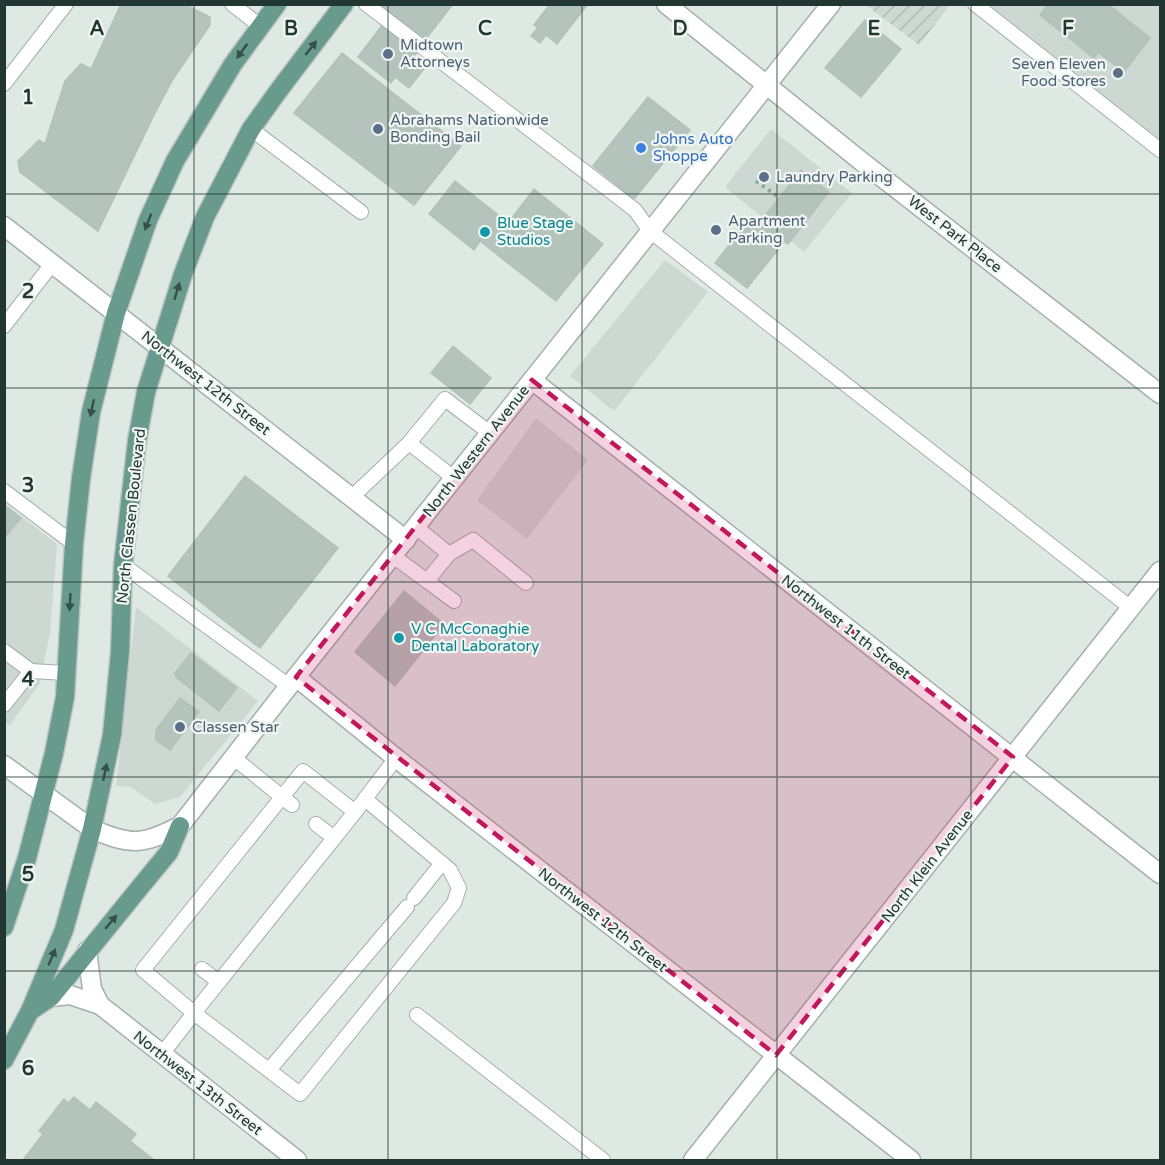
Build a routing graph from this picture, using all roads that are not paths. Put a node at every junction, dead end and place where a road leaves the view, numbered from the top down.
1 (66, 4) edge
2 (232, 4) edge
3 (277, 4) edge
4 (344, 4) edge
5 (366, 4) edge
6 (666, 4) edge
7 (831, 4) edge
8 (975, 4) edge
9 (260, 26) junction
10 (4, 84) edge
11 (767, 84) junction
12 (252, 129) junction
13 (1161, 150) edge
14 (361, 212) dead end
15 (4, 226) edge
16 (650, 231) junction
17 (52, 264) junction
18 (116, 313) junction
19 (4, 326) edge
20 (160, 347) junction
21 (532, 380) junction
22 (1161, 394) edge
23 (490, 433) junction
24 (409, 443) junction
25 (454, 478) junction
26 (4, 491) edge
27 (352, 497) junction
28 (411, 533) junction
29 (74, 544) junction
30 (448, 554) junction
31 (393, 556) junction
32 (123, 565) junction
33 (1161, 571) edge
34 (427, 581) junction
35 (526, 583) dead end
36 (454, 602) dead end
37 (1131, 608) junction
38 (4, 651) edge
39 (31, 671) junction
40 (66, 673) junction
41 (293, 682) junction
42 (4, 705) edge
43 (1013, 757) junction
44 (234, 758) junction
45 (396, 758) junction
46 (4, 765) edge
47 (44, 795) junction
48 (365, 799) junction
49 (287, 801) junction
50 (355, 812) junction
51 (316, 824) dead end
52 (180, 826) junction
53 (92, 829) junction
54 (334, 838) junction
55 (442, 863) junction
56 (1161, 874) edge
57 (4, 927) edge
58 (87, 951) junction
59 (202, 969) dead end
60 (219, 982) junction
61 (51, 997) junction
62 (100, 1005) junction
63 (30, 1011) junction
64 (194, 1013) junction
65 (417, 1015) dead end
66 (162, 1054) junction
67 (776, 1055) junction
68 (4, 1060) edge
69 (269, 1070) junction
70 (297, 1161) edge
71 (603, 1161) edge
72 (693, 1161) edge
73 (910, 1161) edge

1 - 10 lane
2 - 9 lane
3 - 9 main road
12 -> 4 main road, North Classen Boulevard
5 - 16 lane
6 - 11 street, West Park Place
7 - 11 street, North Western Avenue
8 - 13 lane
9 -> 18 main road
11 - 16 street, North Western Avenue
11 - 22 street, West Park Place
12 - 14 lane
20 -> 12 main road, North Classen Boulevard
15 - 17 street, Northwest 12th Street
16 - 21 street, North Western Avenue
16 - 37 lane
17 - 18 street, Northwest 12th Street
17 - 19 lane
18 - 20 street, Northwest 12th Street
18 -> 29 main road
20 - 27 street, Northwest 12th Street
20 - 32 main road, North Classen Boulevard
21 - 23 street, North Western Avenue
21 - 43 street, Northwest 11th Street
23 - 24 lane
23 - 25 street, North Western Avenue
24 - 25 lane
24 - 27 lane
25 - 28 street, North Western Avenue
26 - 29 lane
27 - 28 street, Northwest 12th Street
28 - 30 lane
28 - 31 street, North Western Avenue
29 -> 40 main road
30 - 34 lane
30 - 35 lane
31 - 34 lane
31 - 41 street, North Western Avenue
32 - 41 lane
53 -> 32 main road, North Classen Boulevard
33 - 37 street, North Klein Avenue
34 - 36 lane
37 - 43 street, North Klein Avenue
38 - 39 lane
39 - 40 lane
39 - 42 lane
40 - 47 main road
41 - 44 street, North Western Avenue
41 - 45 street, Northwest 12th Street
43 - 56 street, Northwest 11th Street
43 - 67 street, North Klein Avenue
44 - 49 lane
44 - 52 street, North Western Avenue
45 - 48 lane
45 - 67 street, Northwest 12th Street
46 - 47 street
47 - 53 street
47 - 57 main road
48 - 50 lane
48 - 55 lane
49 - 50 lane
49 - 64 lane
50 - 54 lane
51 - 54 lane
52 - 53 street, North Western Avenue
58 -> 52 main road
63 -> 53 main road, North Classen Boulevard
54 - 60 lane
55 - 69 lane
55 - 69 lane
58 - 61 main road
58 - 62 street
59 - 60 lane
60 - 64 lane
61 - 62 street, Northwest 13th Street
61 - 63 main road
62 - 66 street, Northwest 13th Street
63 - 68 main road, North Classen Boulevard
64 - 66 lane
64 - 69 lane
65 - 71 lane
66 - 70 street, Northwest 13th Street
67 - 72 street, North Klein Avenue
67 - 73 street, Northwest 12th Street

